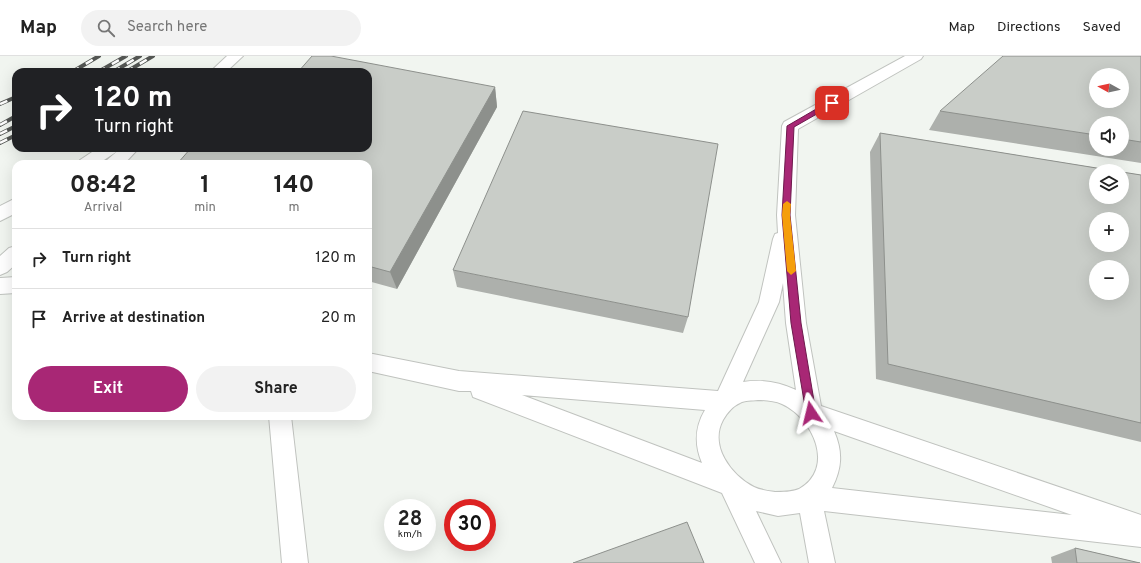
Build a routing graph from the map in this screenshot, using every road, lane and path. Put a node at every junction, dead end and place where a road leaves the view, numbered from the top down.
1 (236, 56) edge
2 (916, 56) edge
3 (222, 68) edge
4 (104, 152) edge
5 (126, 152) edge
6 (92, 160) edge
7 (118, 160) edge
8 (12, 207) edge
9 (0, 214) edge
10 (786, 215) junction
11 (12, 285) edge
12 (0, 286) edge
13 (372, 363) edge
14 (459, 381) junction
15 (724, 401) junction
16 (811, 413) junction
17 (280, 420) edge
18 (730, 486) junction
19 (809, 497) junction
20 (1141, 526) edge
21 (1141, 535) edge
22 (295, 563) edge
23 (768, 563) edge
24 (822, 563) edge

1 - 3 street
2 - 10 street
4 - 6 street
5 - 7 street
8 - 9 street
10 - 15 street
10 - 16 street
11 - 12 street
13 - 14 street
14 - 15 street
14 - 18 street
15 - 16 street
15 - 18 street
16 - 19 street
16 - 20 street
17 - 22 street
18 - 19 street
18 - 23 street
19 - 21 street
19 - 24 street

